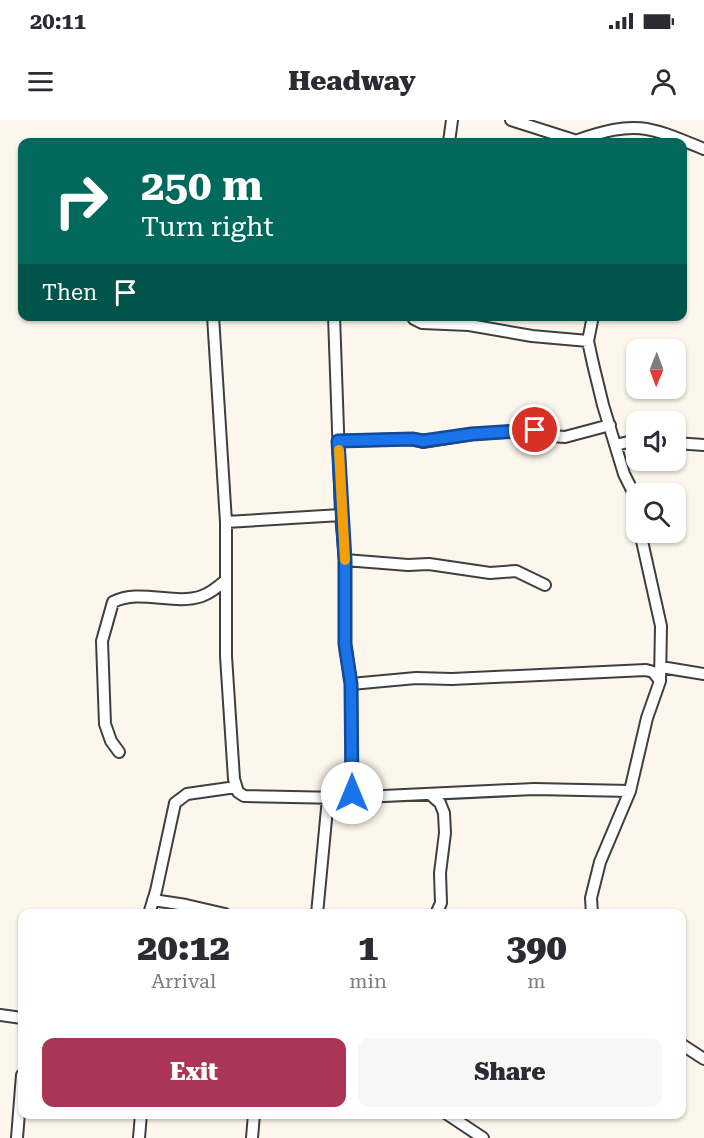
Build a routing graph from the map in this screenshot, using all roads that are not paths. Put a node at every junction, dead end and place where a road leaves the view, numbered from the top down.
1 (452, 120) edge
2 (511, 120) edge
3 (450, 138) edge
4 (569, 138) edge
5 (586, 138) edge
6 (679, 138) edge
7 (687, 141) edge
8 (704, 148) edge
9 (213, 321) edge
10 (334, 321) edge
11 (418, 321) edge
12 (592, 321) edge
13 (588, 341) junction
14 (610, 425) junction
15 (338, 441) junction
16 (626, 442) edge
17 (686, 444) edge
18 (616, 445) junction
19 (704, 445) edge
20 (628, 483) edge
21 (341, 515) junction
22 (226, 522) junction
23 (642, 543) edge
24 (345, 560) junction
25 (226, 580) junction
26 (545, 585) dead end
27 (661, 668) junction
28 (704, 674) edge
29 (660, 681) junction
30 (351, 684) junction
31 (119, 752) dead end
32 (236, 787) junction
33 (630, 791) junction
34 (431, 795) junction
35 (348, 797) junction
36 (328, 798) junction
37 (153, 900) junction
38 (150, 909) edge
39 (206, 909) edge
40 (317, 909) edge
41 (438, 909) edge
42 (592, 909) edge
43 (0, 1015) edge
44 (18, 1017) edge
45 (686, 1047) edge
46 (704, 1059) edge
47 (18, 1117) edge
48 (141, 1119) edge
49 (254, 1119) edge
50 (454, 1119) edge
51 (16, 1138) edge
52 (139, 1138) edge
53 (252, 1138) edge
54 (483, 1138) edge

1 - 3 street
2 - 4 street
5 - 6 street
7 - 8 street
9 - 22 street
10 - 15 street
11 - 13 street
12 - 13 street
13 - 14 street
14 - 15 street
14 - 18 street
15 - 21 street
16 - 18 street
17 - 19 street
18 - 20 street
21 - 22 street
21 - 24 street
22 - 25 street
23 - 27 street
24 - 26 street
24 - 30 street
25 - 31 street
25 - 32 street
27 - 28 street
27 - 29 street
29 - 30 street
29 - 33 street
30 - 35 street
32 - 36 street
32 - 37 street
33 - 34 street
33 - 42 street
34 - 35 street
34 - 41 street
35 - 36 street
36 - 40 street
37 - 38 street
37 - 39 street
43 - 44 street
45 - 46 street
47 - 51 street
48 - 52 street
49 - 53 street
50 - 54 street

